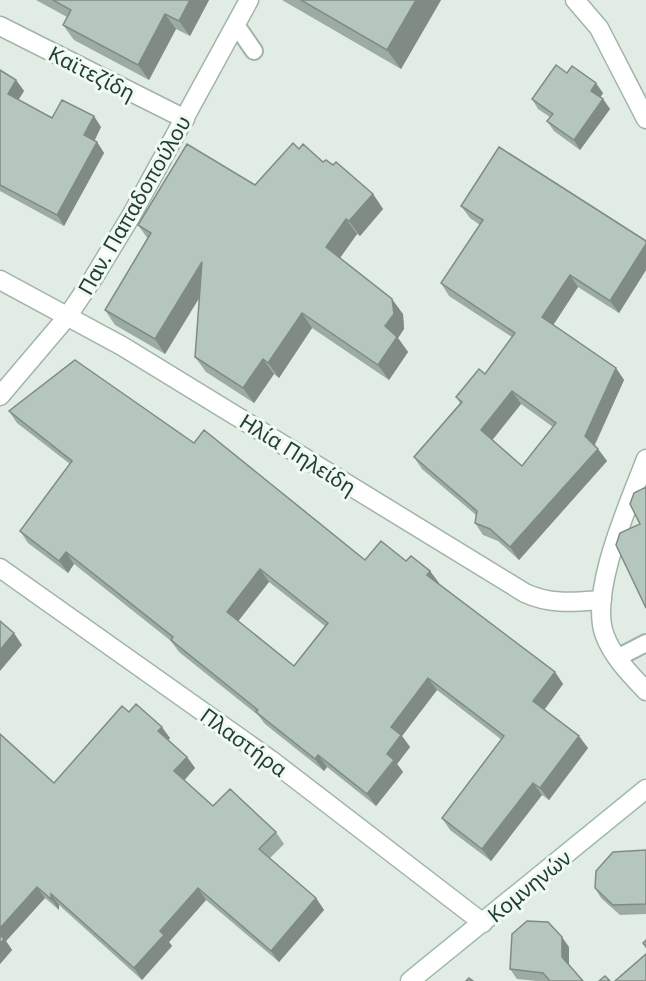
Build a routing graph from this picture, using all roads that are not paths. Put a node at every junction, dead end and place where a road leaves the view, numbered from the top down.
1 (249, 0) edge
2 (575, 0) edge
3 (236, 25) junction
4 (0, 26) edge
5 (254, 51) dead end
6 (185, 119) junction
7 (646, 119) edge
8 (0, 280) edge
9 (67, 317) junction
10 (0, 396) edge
11 (646, 459) edge
12 (0, 568) edge
13 (602, 600) junction
14 (646, 643) edge
15 (617, 658) junction
16 (646, 691) edge
17 (646, 789) edge
18 (483, 923) junction
19 (410, 981) edge

1 - 3 street, Παν. Παπαδοπούλου
2 - 7 street
3 - 5 lane
3 - 6 street, Παν. Παπαδοπούλου
4 - 6 street, Καϊτεζίδη
6 - 9 street, Παν. Παπαδοπούλου
8 - 9 street, Ηλία Πηλείδη
9 - 10 street, Παν. Παπαδοπούλου
9 - 13 street, Ηλία Πηλείδη
11 - 13 street
12 - 18 street, Πλαστήρα
13 - 15 street
14 - 15 lane
15 - 16 street
17 - 18 street, Κομνηνών
18 - 19 street, Κομνηνών

